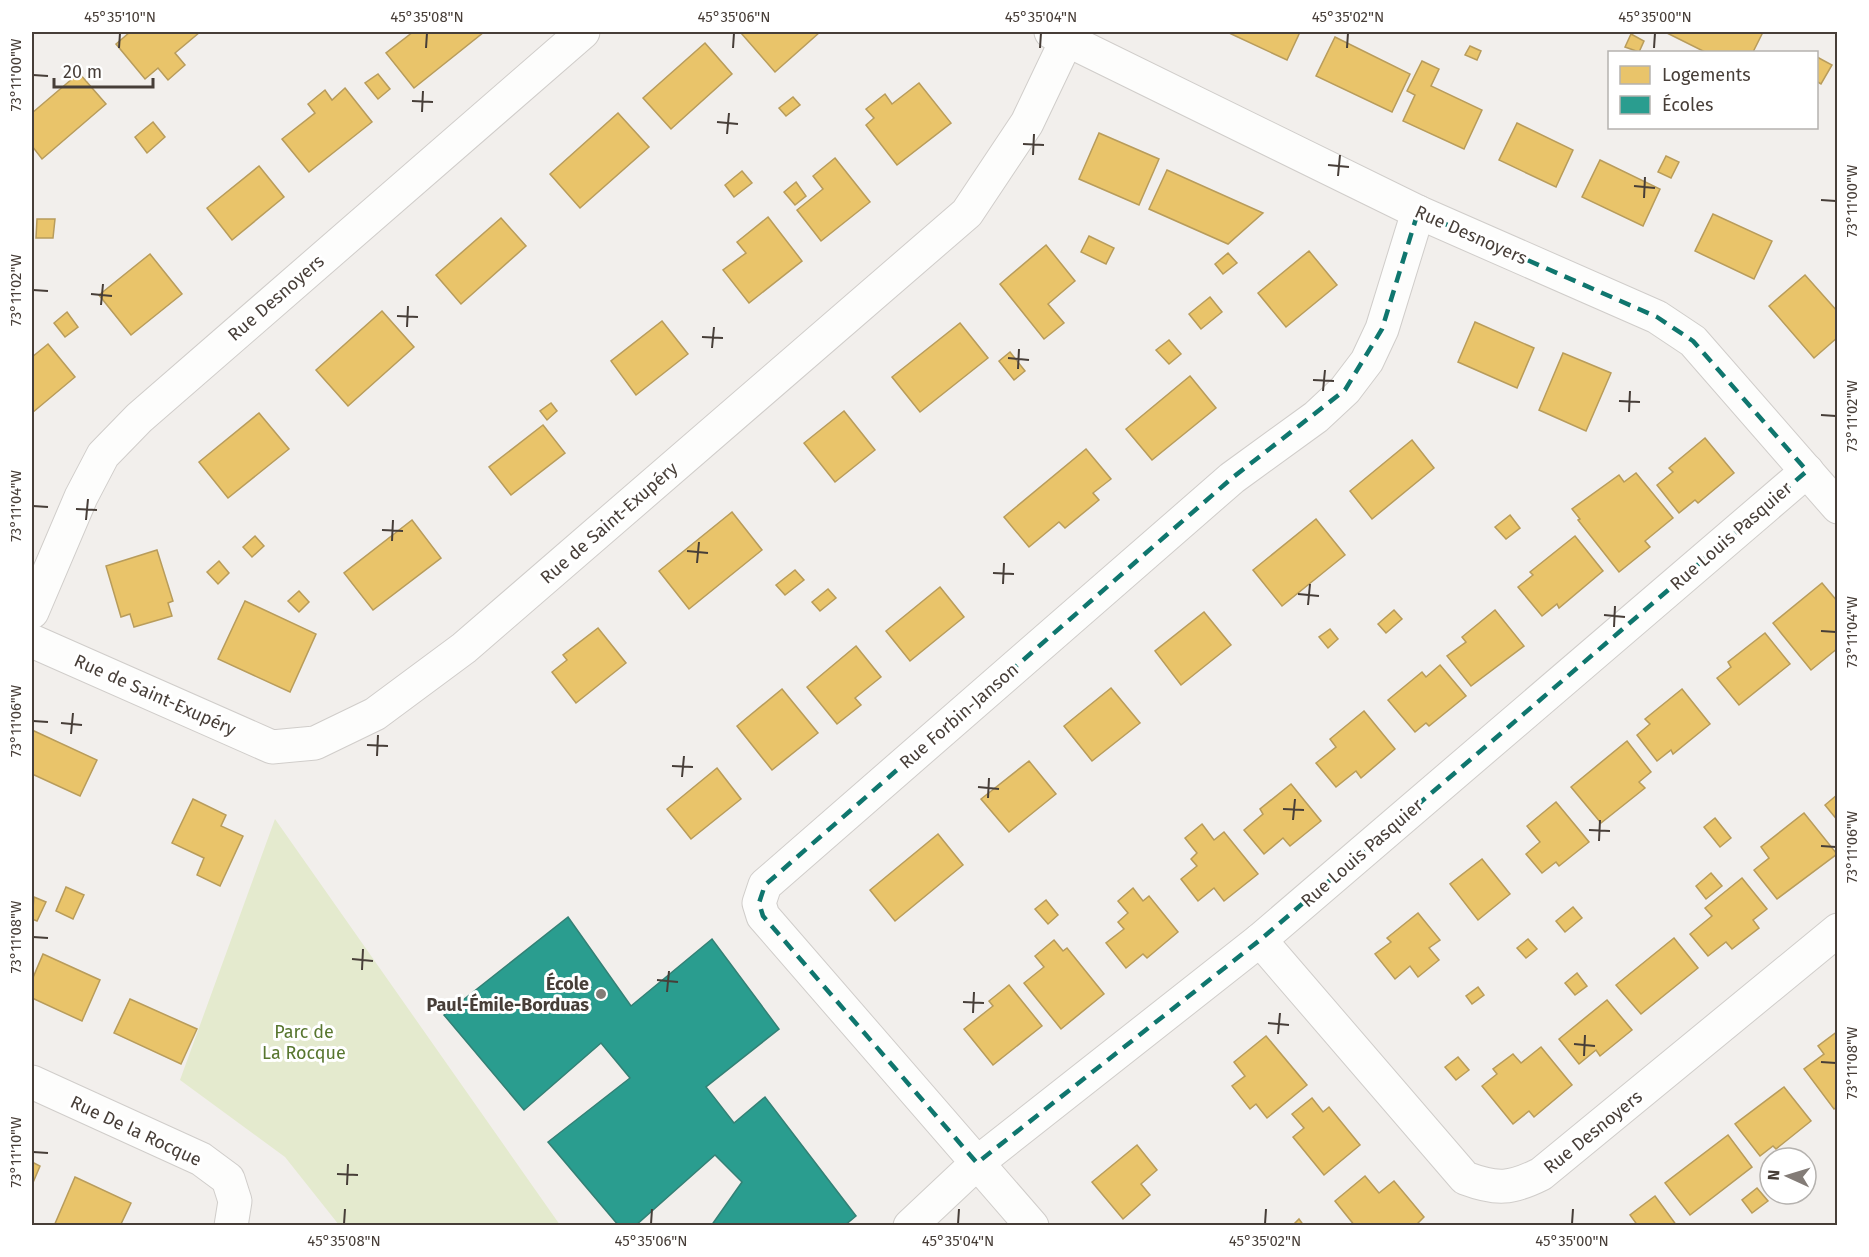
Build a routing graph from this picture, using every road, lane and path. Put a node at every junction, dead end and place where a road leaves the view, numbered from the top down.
1 (583, 32) edge
2 (1059, 35) edge
3 (1418, 212) junction
4 (1807, 471) junction
5 (1838, 507) edge
6 (32, 612) edge
7 (32, 641) edge
8 (1838, 930) edge
9 (1260, 940) junction
10 (32, 1082) edge
11 (977, 1163) junction
12 (231, 1226) edge
13 (910, 1226) edge
14 (1032, 1226) edge

1 - 6 street, Rue Desnoyers
2 - 3 street, Rue Desnoyers
2 - 7 street, Rue de Saint-Exupéry
3 - 4 street, Rue Desnoyers
3 - 11 street, Rue Forbin-Janson
4 - 5 street, Rue Desnoyers
4 - 9 street, Rue Louis Pasquier
8 - 9 street, Rue Desnoyers
9 - 11 street, Rue Louis Pasquier
10 - 12 street, Rue De la Rocque
11 - 13 street, Rue Louis Pasquier
11 - 14 street, Rue Forbin-Janson

